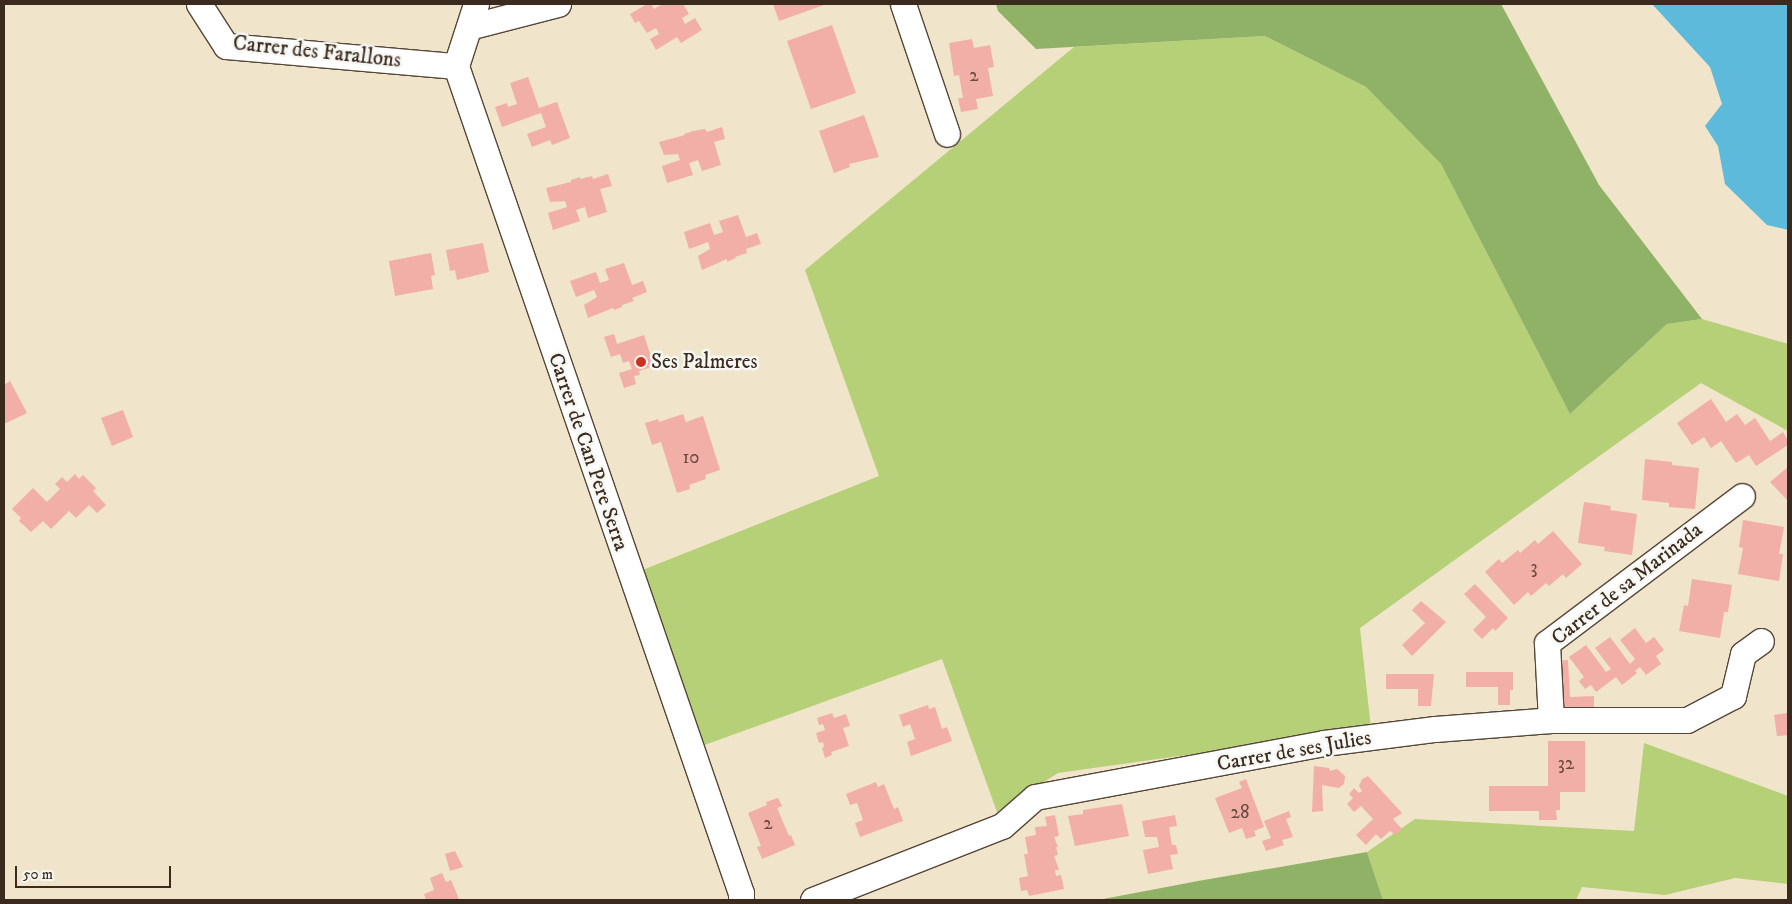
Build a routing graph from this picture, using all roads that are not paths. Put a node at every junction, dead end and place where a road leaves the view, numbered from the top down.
1 (199, 4) edge
2 (476, 4) edge
3 (558, 4) edge
4 (903, 4) edge
5 (468, 27) junction
6 (456, 66) junction
7 (947, 134) dead end
8 (1742, 496) dead end
9 (1761, 641) dead end
10 (1551, 720) junction
11 (741, 900) edge
12 (813, 900) edge

1 - 6 street, Carrer des Farallons
2 - 5 street
3 - 5 street
4 - 7 street
5 - 6 street
6 - 11 street, Carrer de Can Pere Serra
8 - 10 street, Carrer de sa Marinada
9 - 10 street, Carrer de ses Julies
10 - 12 street, Carrer de ses Julies

